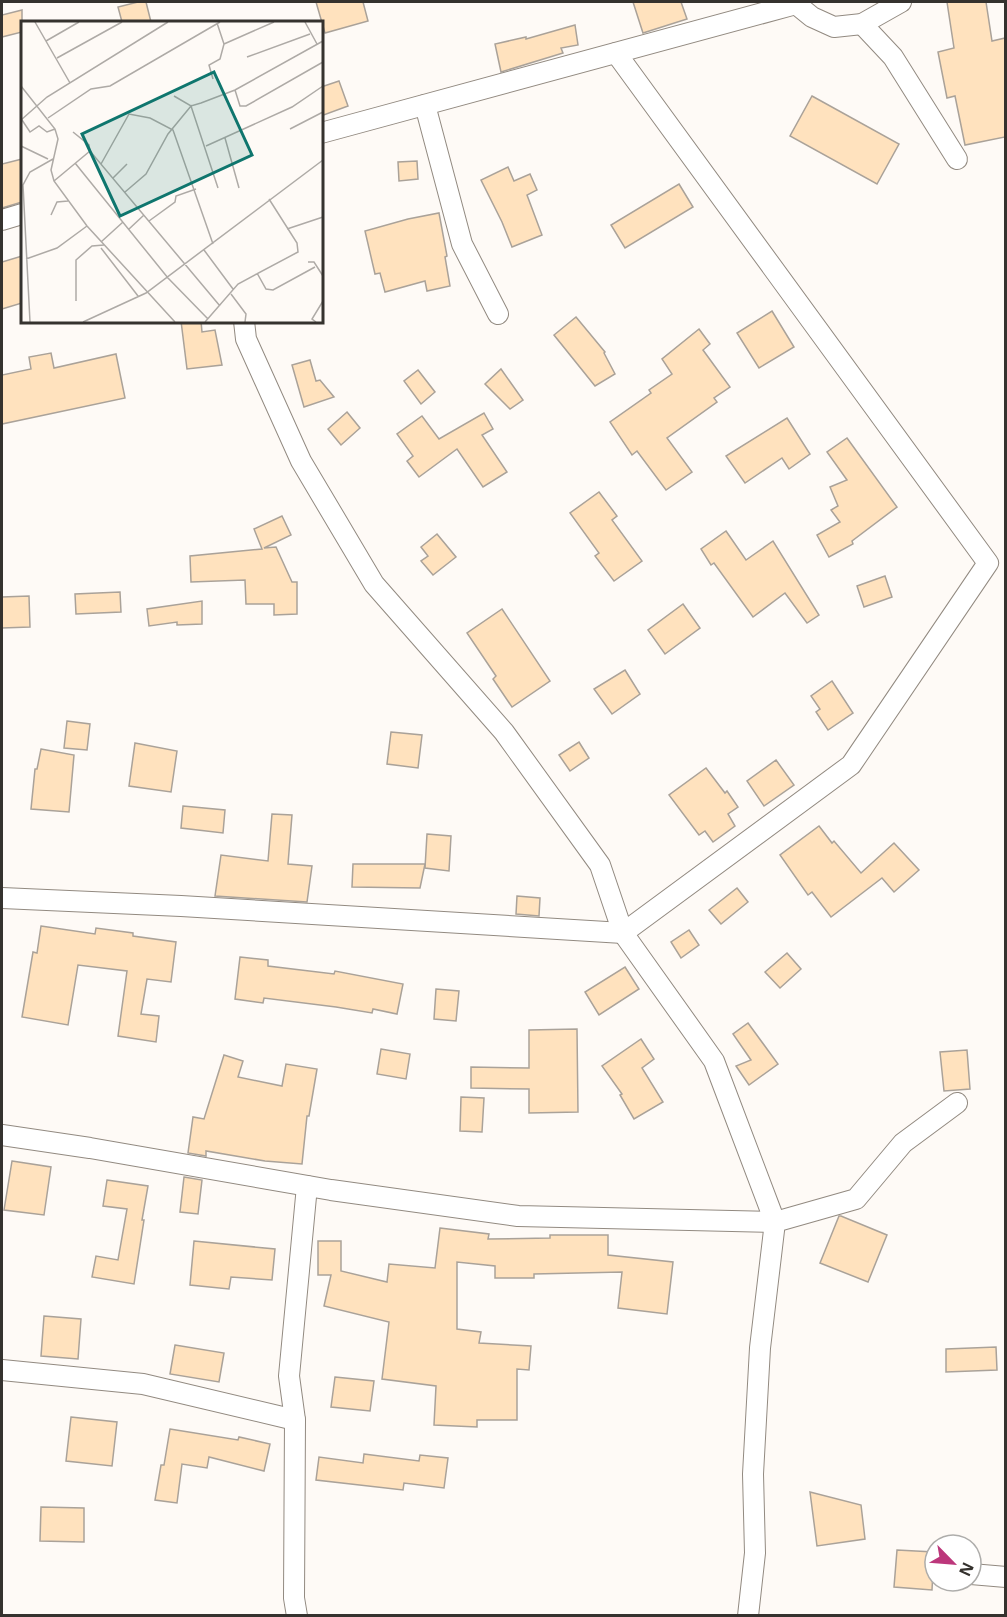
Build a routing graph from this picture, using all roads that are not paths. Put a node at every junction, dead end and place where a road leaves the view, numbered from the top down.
1 (901, 2) edge
2 (796, 3) edge
3 (862, 24) junction
4 (616, 53) junction
5 (425, 105) junction
6 (322, 133) edge
7 (957, 159) dead end
8 (21, 214) edge
9 (2, 220) edge
10 (498, 314) dead end
11 (244, 322) edge
12 (2, 898) edge
13 (623, 933) junction
14 (957, 1103) dead end
15 (2, 1135) edge
16 (307, 1186) junction
17 (775, 1222) junction
18 (2, 1370) edge
19 (295, 1420) junction
20 (983, 1575) edge
21 (1005, 1577) edge
22 (297, 1616) edge
23 (748, 1616) edge

1 - 3 street
2 - 3 street
2 - 4 street
3 - 7 street
4 - 5 street
4 - 13 street
5 - 6 street
5 - 10 street
8 - 9 street
11 - 13 street
12 - 13 street
13 - 17 street
14 - 17 street
15 - 16 street
16 - 17 street
16 - 19 street
17 - 23 street
18 - 19 street
19 - 22 street
20 - 21 street

